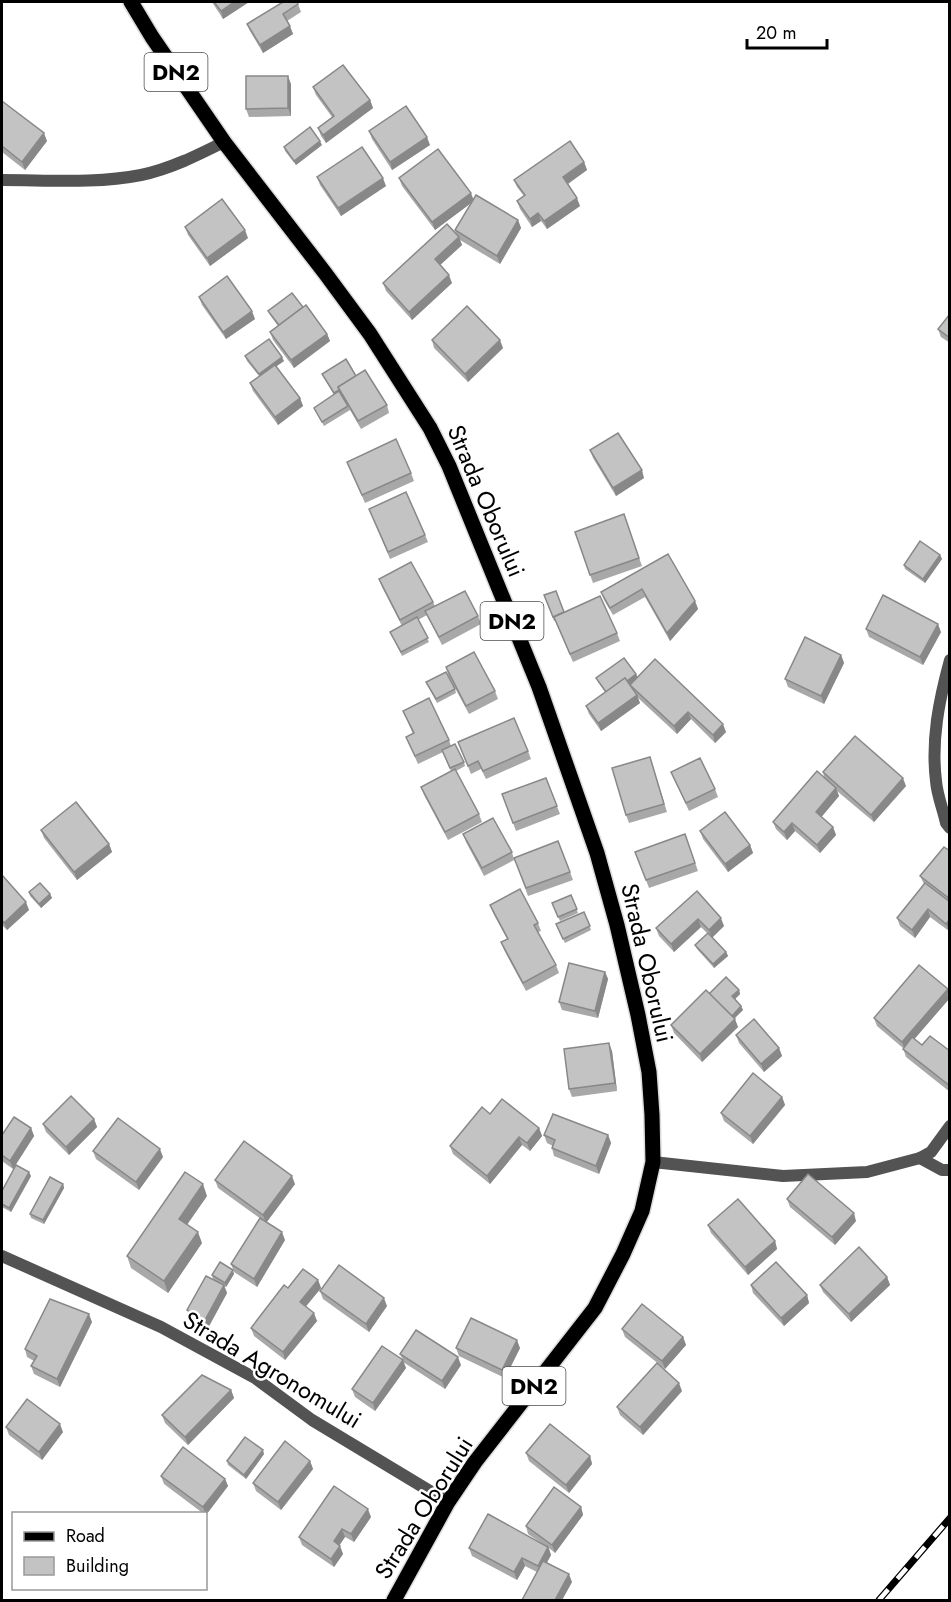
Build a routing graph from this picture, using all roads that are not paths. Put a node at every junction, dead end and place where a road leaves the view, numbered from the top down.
1 (131, 2) edge
2 (224, 142) junction
3 (2, 180) edge
4 (950, 660) edge
5 (950, 828) edge
6 (950, 1126) edge
7 (920, 1158) junction
8 (653, 1162) junction
9 (950, 1170) edge
10 (2, 1256) edge
11 (448, 1502) junction
12 (394, 1600) edge

1 - 2 main road, Strada Oborului / DN2
2 - 3 street
2 - 8 main road, Strada Oborului / DN2
4 - 5 street
6 - 7 street
7 - 8 street
7 - 9 street
8 - 11 main road, Strada Oborului / DN2
10 - 11 street, Strada Agronomului
11 - 12 main road, Strada Oborului / DN2

